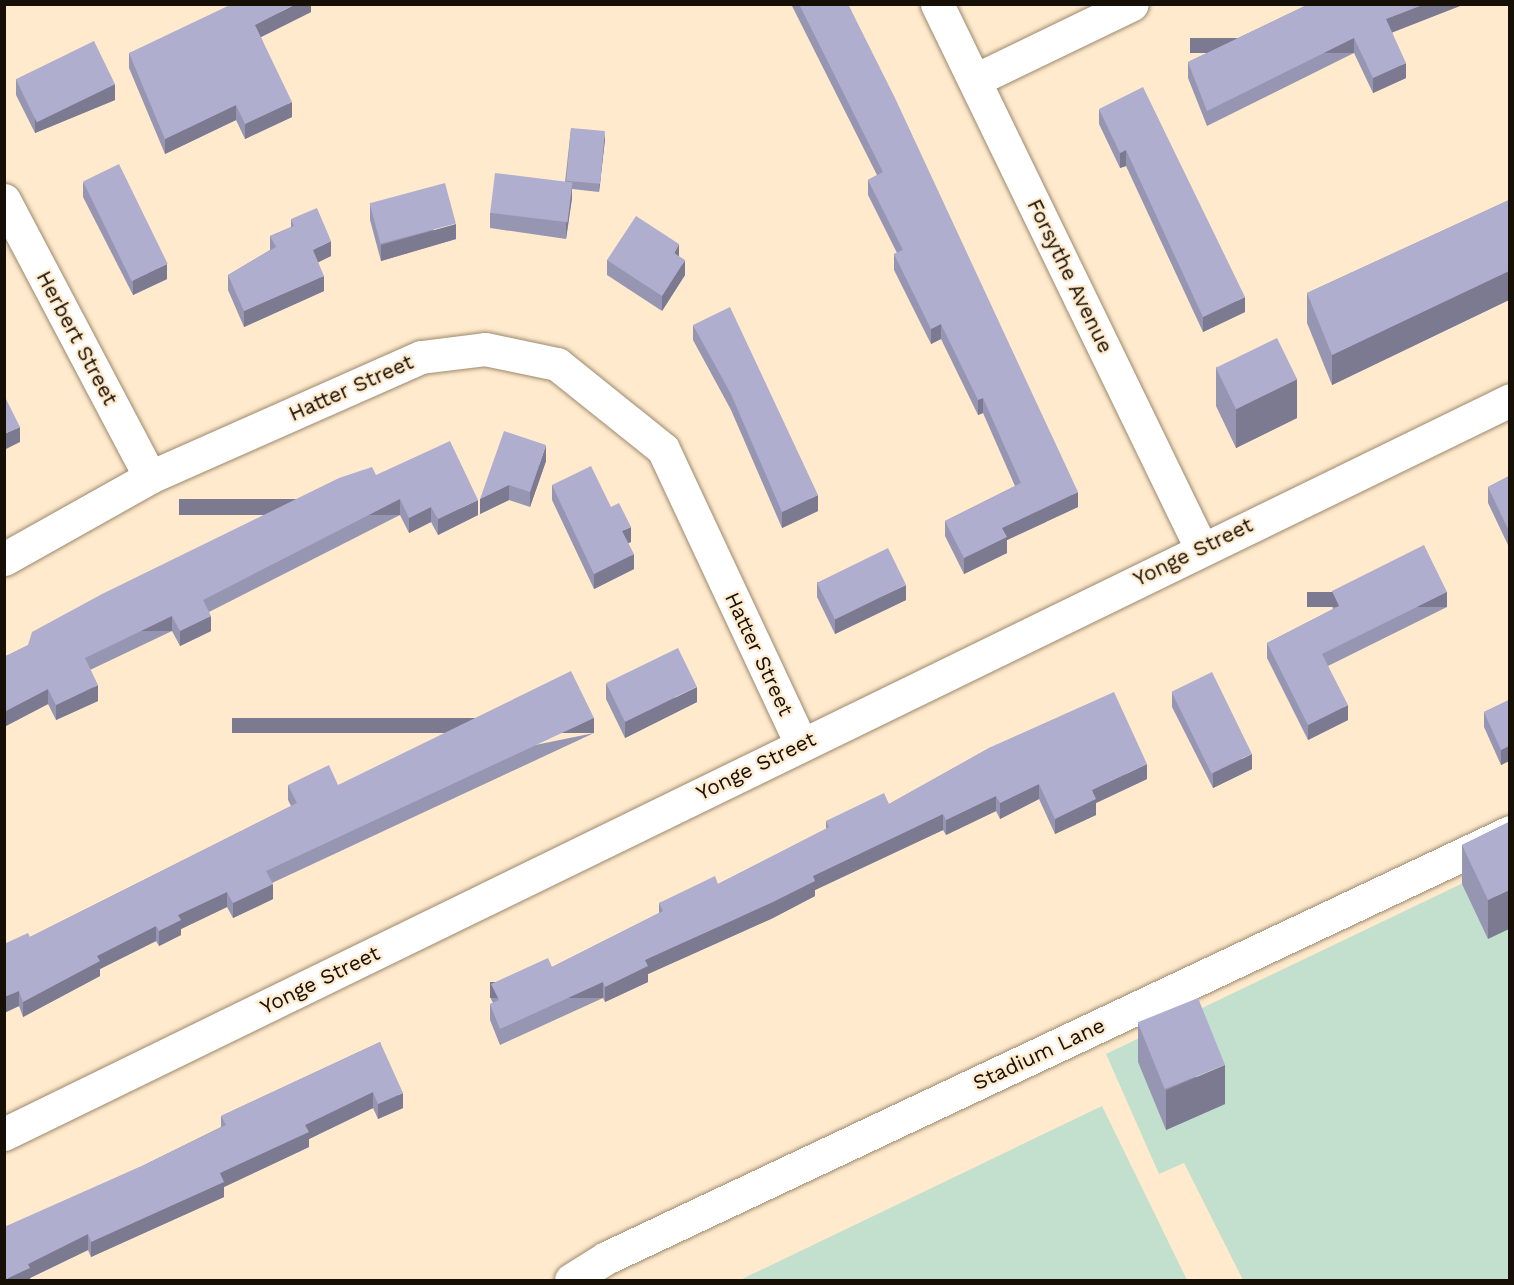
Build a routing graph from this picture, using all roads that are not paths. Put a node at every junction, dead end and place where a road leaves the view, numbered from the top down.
1 (938, 4) edge
2 (1131, 4) edge
3 (975, 80) junction
4 (4, 200) edge
5 (1509, 399) edge
6 (150, 477) junction
7 (1201, 548) junction
8 (4, 559) edge
9 (801, 744) junction
10 (1509, 832) edge
11 (4, 1134) edge
12 (571, 1281) edge

1 - 3 street, Forsythe Avenue
2 - 3 street
3 - 7 street, Forsythe Avenue
4 - 6 street, Herbert Street
5 - 7 street, Yonge Street
6 - 8 street, Hatter Street
6 - 9 street, Hatter Street
7 - 9 street, Yonge Street
9 - 11 street, Yonge Street
10 - 12 street, Stadium Lane

